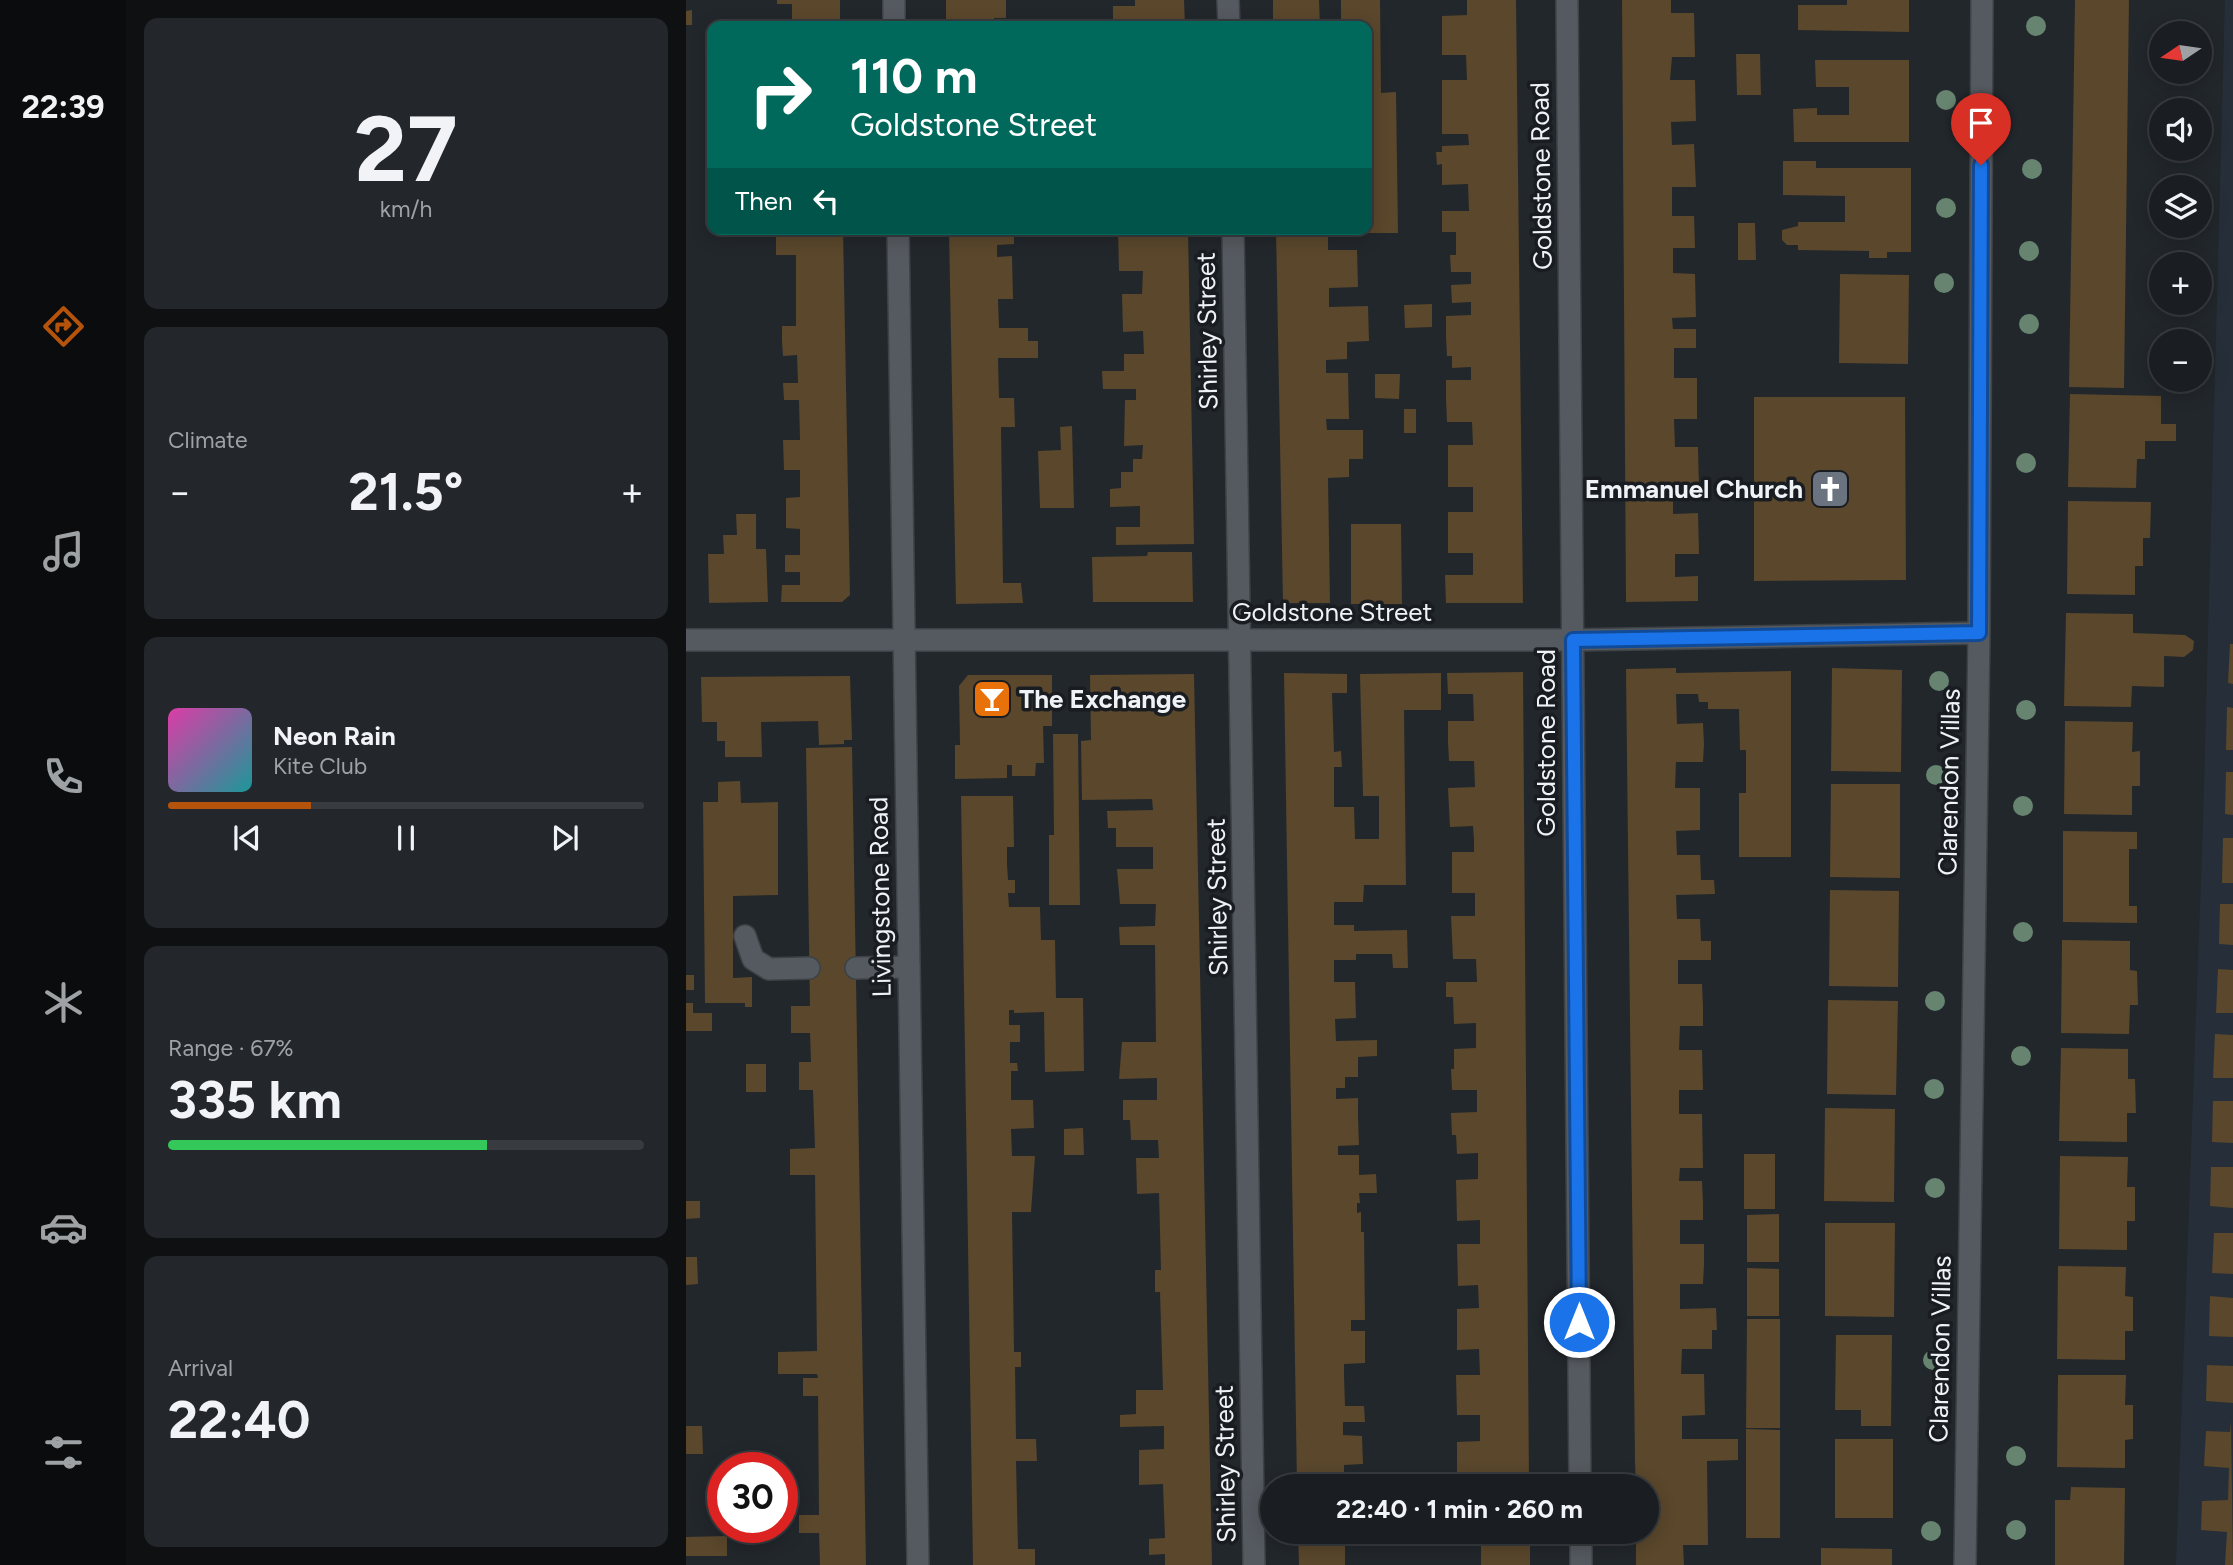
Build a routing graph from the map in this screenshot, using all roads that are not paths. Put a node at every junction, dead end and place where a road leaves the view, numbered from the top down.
1 (894, 0) edge
2 (1228, 0) edge
3 (1567, 0) edge
4 (1982, 0) edge
5 (894, 21) edge
6 (1229, 21) edge
7 (898, 235) edge
8 (1233, 235) edge
9 (1979, 633) junction
10 (686, 640) edge
11 (905, 640) junction
12 (1241, 640) junction
13 (1573, 640) junction
14 (745, 936) dead end
15 (909, 967) junction
16 (809, 968) dead end
17 (856, 968) dead end
18 (1580, 1474) edge
19 (1581, 1544) edge
20 (918, 1565) edge
21 (1254, 1565) edge
22 (1581, 1565) edge
23 (1965, 1565) edge

1 - 5 street
2 - 6 street
3 - 13 street, Goldstone Road
4 - 9 street, Clarendon Villas
7 - 11 street, Livingstone Road
8 - 12 street, Shirley Street
9 - 13 street, Goldstone Street
9 - 23 street, Clarendon Villas
10 - 11 street, Goldstone Street
11 - 12 street, Goldstone Street
11 - 15 street, Livingstone Road
12 - 13 street, Goldstone Street
12 - 21 street, Shirley Street
13 - 18 street, Goldstone Road
14 - 16 street
15 - 17 street
15 - 20 street, Livingstone Road
19 - 22 street

